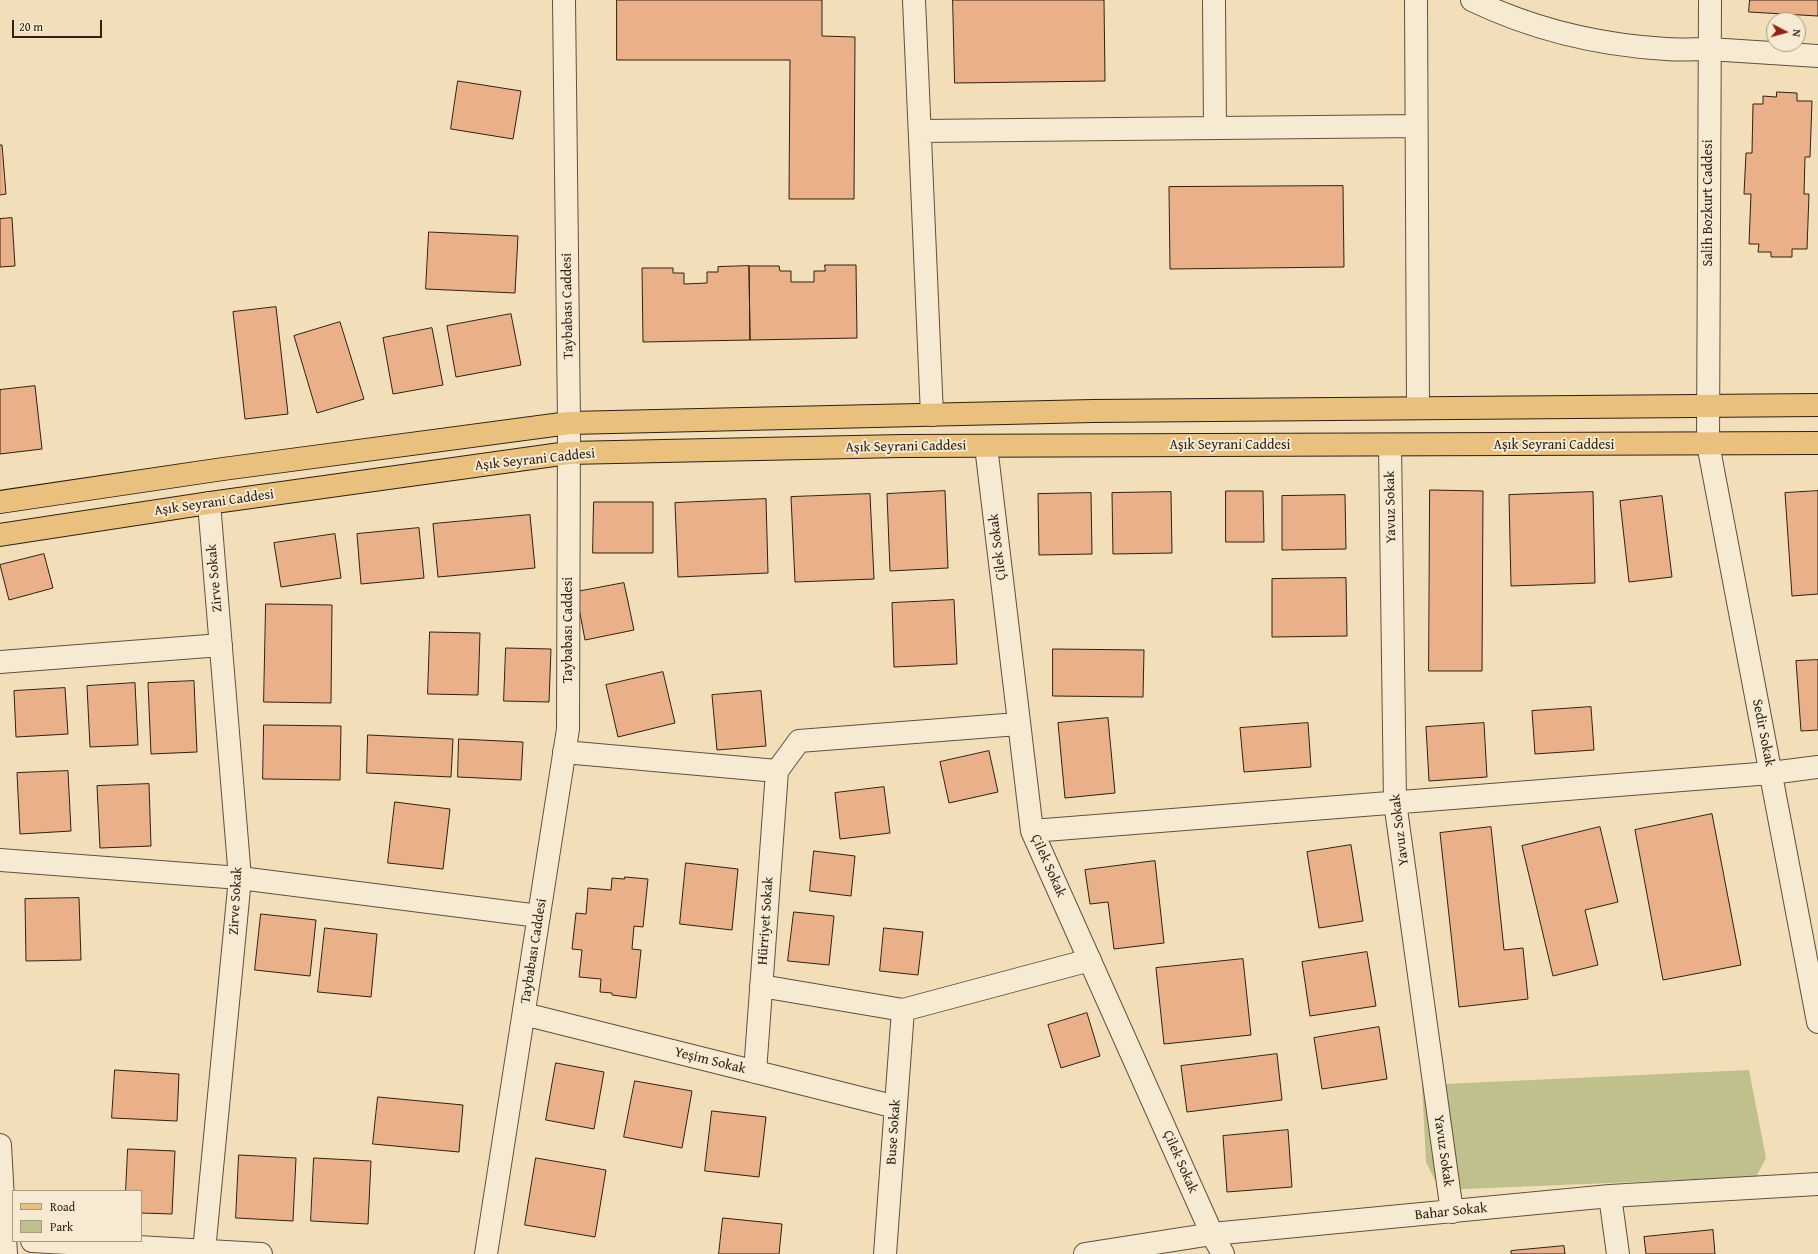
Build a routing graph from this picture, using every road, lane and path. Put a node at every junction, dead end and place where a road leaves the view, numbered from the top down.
1 (564, 0) edge
2 (914, 0) edge
3 (1214, 0) edge
4 (1416, 0) edge
5 (1472, 0) edge
6 (1710, 0) edge
7 (1709, 50) junction
8 (1818, 56) edge
9 (1416, 126) junction
10 (1215, 128) junction
11 (920, 131) junction
12 (1818, 405) edge
13 (1708, 406) junction
14 (1418, 408) junction
15 (932, 415) junction
16 (569, 423) junction
17 (1818, 443) edge
18 (1708, 444) junction
19 (1390, 445) junction
20 (986, 446) junction
21 (568, 453) junction
22 (0, 502) edge
23 (209, 503) junction
24 (0, 535) edge
25 (221, 645) junction
26 (0, 662) edge
27 (1018, 724) junction
28 (564, 752) junction
29 (1818, 767) edge
30 (777, 771) junction
31 (1771, 772) junction
32 (1395, 802) junction
33 (1032, 831) junction
34 (0, 860) edge
35 (240, 878) junction
36 (539, 916) junction
37 (1090, 960) junction
38 (761, 986) junction
39 (903, 1010) junction
40 (524, 1014) junction
41 (1818, 1022) edge
42 (755, 1072) junction
43 (896, 1107) junction
44 (0, 1145) edge
45 (1818, 1184) edge
46 (1610, 1196) junction
47 (1452, 1212) junction
48 (1212, 1234) junction
49 (49, 1242) edge
50 (6, 1243) edge
51 (204, 1251) junction
52 (36, 1254) edge
53 (261, 1254) edge
54 (486, 1254) edge
55 (885, 1254) edge
56 (1085, 1254) edge
57 (1224, 1254) edge
58 (1618, 1254) edge

1 - 16 street, Taybabası Caddesi
2 - 11 street
3 - 10 street
4 - 9 street
5 - 7 street
6 - 7 street, Salih Bozkurt Caddesi
7 - 8 street
7 - 13 street, Salih Bozkurt Caddesi
9 - 10 street
9 - 14 street
10 - 11 street
11 - 15 street
12 - 13 main road
13 - 14 main road
13 - 18 street, Salih Bozkurt Caddesi
14 - 15 main road
15 - 16 main road
16 - 21 street, Taybabası Caddesi
16 - 22 main road
17 - 18 main road, Aşık Seyrani Caddesi
18 - 19 main road, Aşık Seyrani Caddesi
18 - 31 street, Sedir Sokak
19 - 20 main road, Aşık Seyrani Caddesi
19 - 32 street, Yavuz Sokak
20 - 21 main road, Aşık Seyrani Caddesi
20 - 27 street, Çilek Sokak
21 - 23 main road, Aşık Seyrani Caddesi
21 - 28 street, Taybabası Caddesi
23 - 24 main road, Aşık Seyrani Caddesi
23 - 25 street, Zirve Sokak
25 - 26 street
25 - 35 street, Zirve Sokak
27 - 30 street
27 - 33 street, Çilek Sokak
28 - 30 street
28 - 36 street, Taybabası Caddesi
29 - 31 street
30 - 38 street, Hürriyet Sokak
31 - 32 street
31 - 41 street, Sedir Sokak
32 - 33 street
32 - 47 street, Yavuz Sokak
33 - 37 street, Çilek Sokak
34 - 35 street
35 - 36 street
35 - 51 street, Zirve Sokak
36 - 40 street, Taybabası Caddesi
37 - 39 street
37 - 48 street, Çilek Sokak
38 - 39 street
38 - 42 street, Hürriyet Sokak
39 - 43 street, Buse Sokak
40 - 42 street, Yeşim Sokak
40 - 54 street, Taybabası Caddesi
42 - 43 street, Yeşim Sokak
43 - 55 street, Buse Sokak
44 - 50 street
45 - 46 street, Bahar Sokak
46 - 47 street, Bahar Sokak
46 - 58 street
47 - 48 street, Bahar Sokak
48 - 56 street, Bahar Sokak
48 - 57 street, Çilek Sokak
49 - 51 street
50 - 52 street
51 - 53 street

